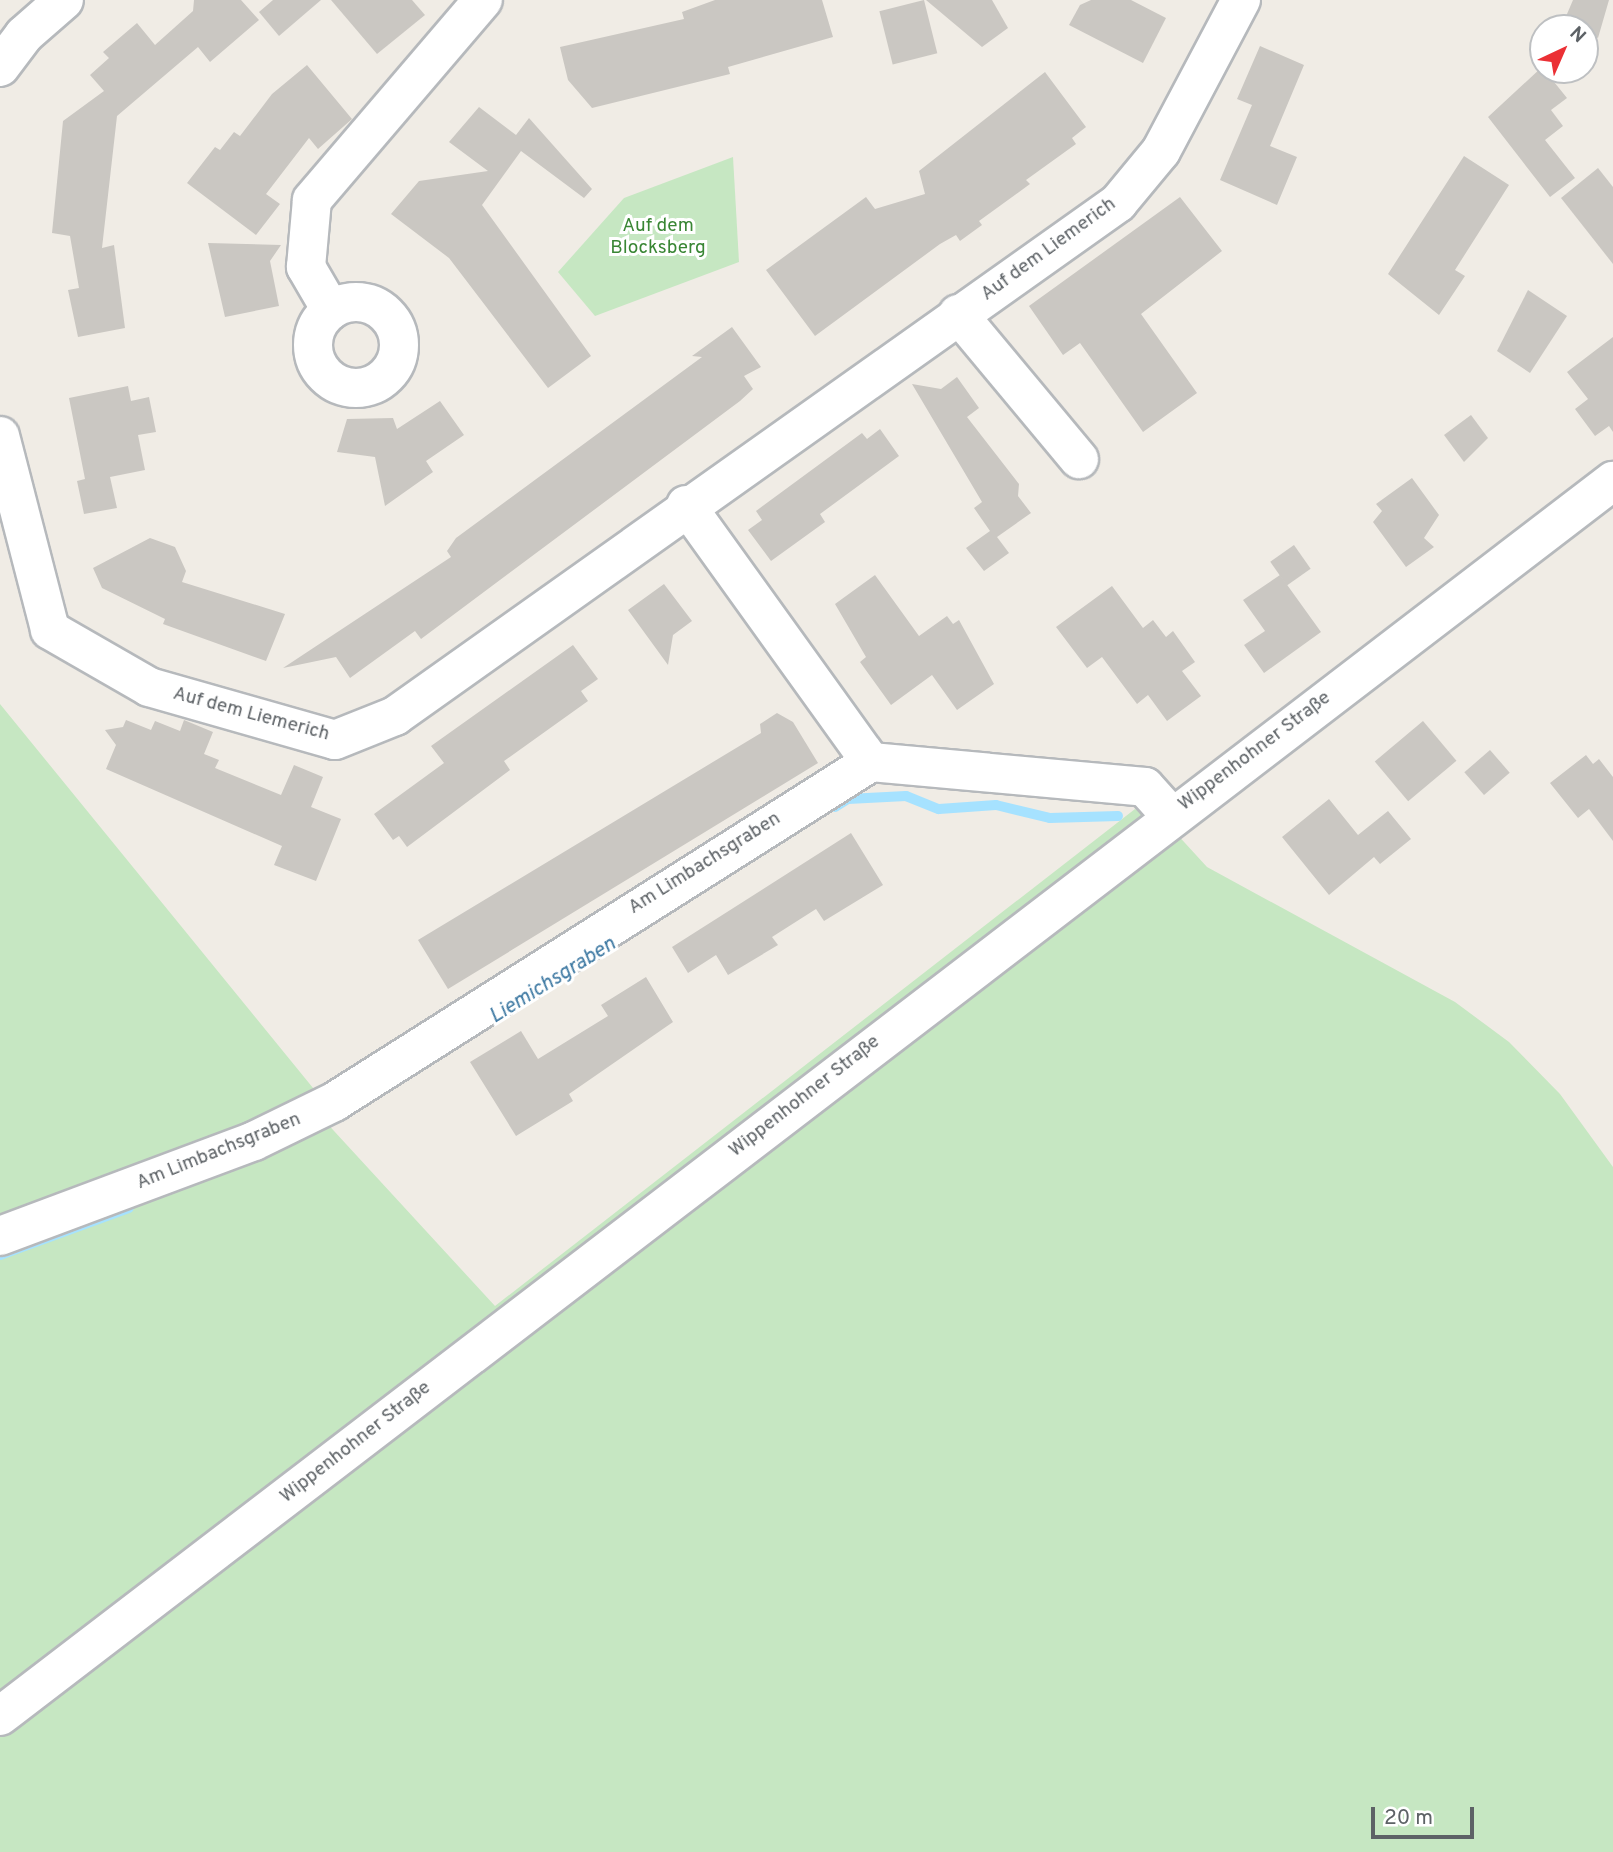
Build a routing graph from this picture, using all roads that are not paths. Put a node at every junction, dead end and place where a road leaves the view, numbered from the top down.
1 (64, 0) edge
2 (482, 0) edge
3 (1241, 0) edge
4 (0, 67) edge
5 (331, 310) dead end
6 (958, 314) junction
7 (0, 436) edge
8 (1079, 459) dead end
9 (1613, 481) edge
10 (686, 505) junction
11 (871, 762) junction
12 (1170, 815) junction
13 (0, 1236) edge
14 (0, 1717) edge

1 - 4 street
2 - 5 street
3 - 6 street, Auf dem Liemerich
6 - 8 street
6 - 10 street, Auf dem Liemerich
7 - 10 street, Auf dem Liemerich
9 - 12 street, Wippenhohner Straße
10 - 11 street
11 - 12 street
11 - 13 street, Am Limbachsgraben
12 - 14 street, Wippenhohner Straße

